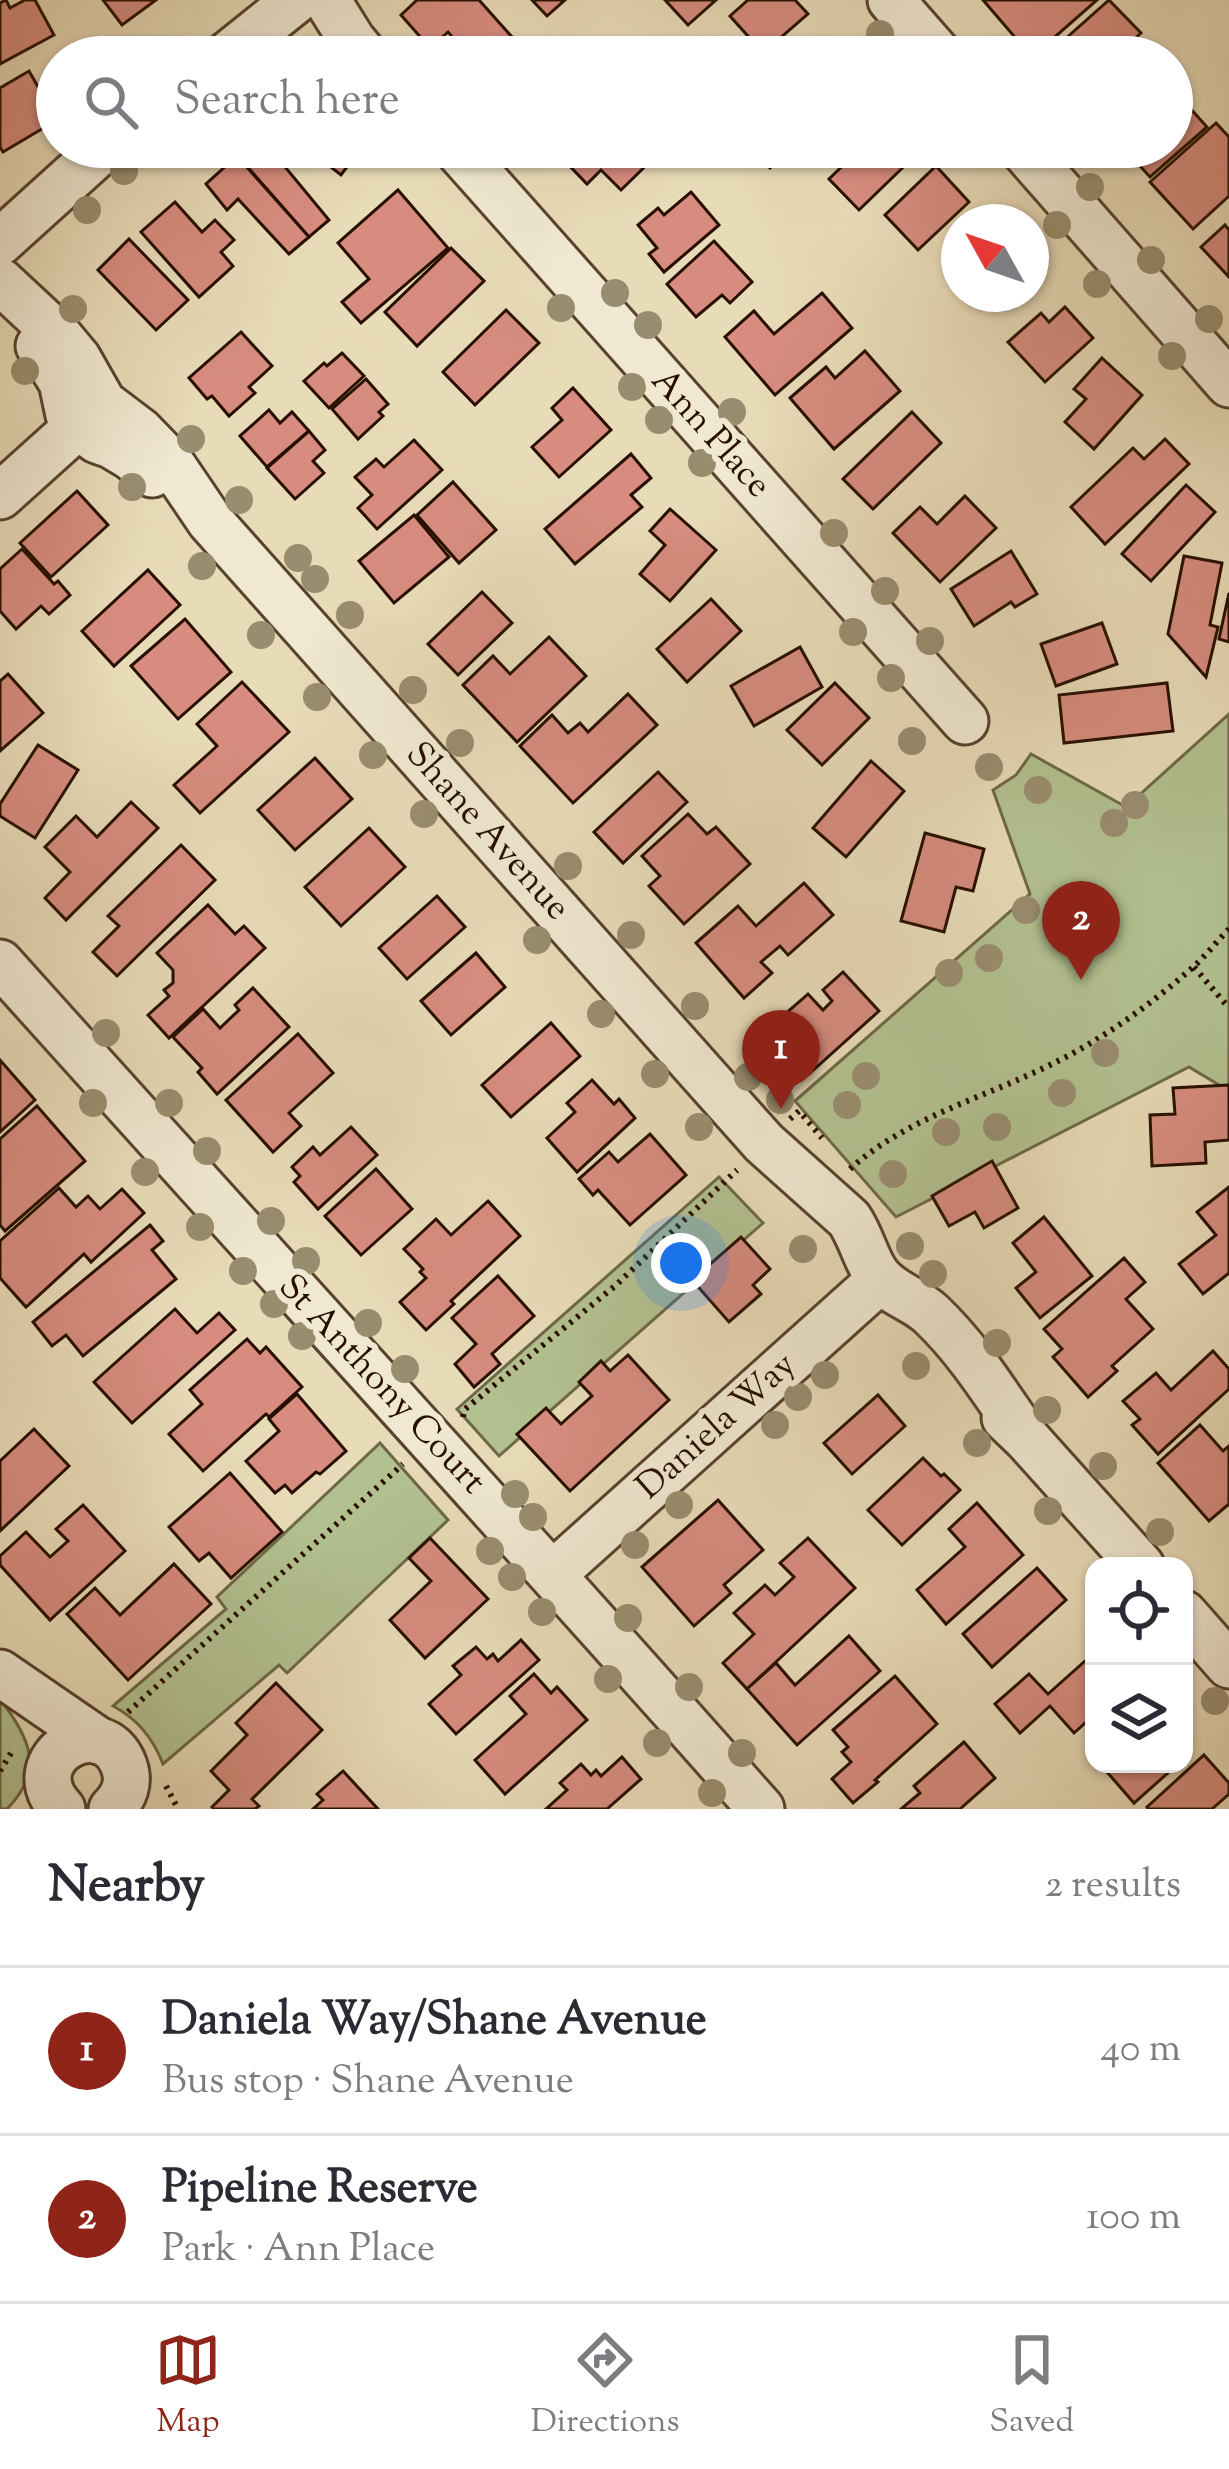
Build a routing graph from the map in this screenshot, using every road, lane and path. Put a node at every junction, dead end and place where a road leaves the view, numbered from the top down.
1 (296, 0) edge
2 (325, 0) edge
3 (891, 0) edge
4 (251, 36) edge
5 (266, 36) edge
6 (349, 36) edge
7 (923, 36) edge
8 (85, 168) edge
9 (474, 168) edge
10 (1040, 168) edge
11 (52, 193) junction
12 (0, 206) edge
13 (0, 242) edge
14 (0, 281) edge
15 (0, 291) edge
16 (1229, 383) edge
17 (91, 415) junction
18 (0, 496) edge
19 (964, 721) dead end
20 (1229, 929) edge
21 (0, 962) edge
22 (1194, 967) junction
23 (1229, 1007) edge
24 (824, 1140) dead end
25 (764, 1143) junction
26 (837, 1155) dead end
27 (870, 1289) junction
28 (1133, 1557) edge
29 (553, 1574) junction
30 (1193, 1624) edge
31 (1229, 1665) edge
32 (0, 1676) edge
33 (112, 1773) edge
34 (45, 1793) edge
35 (161, 1807) edge
36 (163, 1809) edge
37 (761, 1809) edge

1 - 4 street
2 - 5 street
2 - 6 street
3 - 7 street
8 - 11 street
9 - 19 street, Ann Place
10 - 16 street
11 - 12 street
11 - 13 street
14 - 17 street, Shane Avenue
15 - 17 street, Shane Avenue
17 - 18 street
17 - 25 street, Shane Avenue
20 - 22 path
21 - 29 street, St Anthony Court
22 - 23 path
22 - 26 path
24 - 25 path
25 - 27 street, Shane Avenue
27 - 28 street, Shane Avenue
27 - 29 street, Daniela Way
29 - 37 street, St Anthony Court
30 - 31 street
32 - 33 street
32 - 34 street
33 - 34 street
33 - 35 street
35 - 36 path

